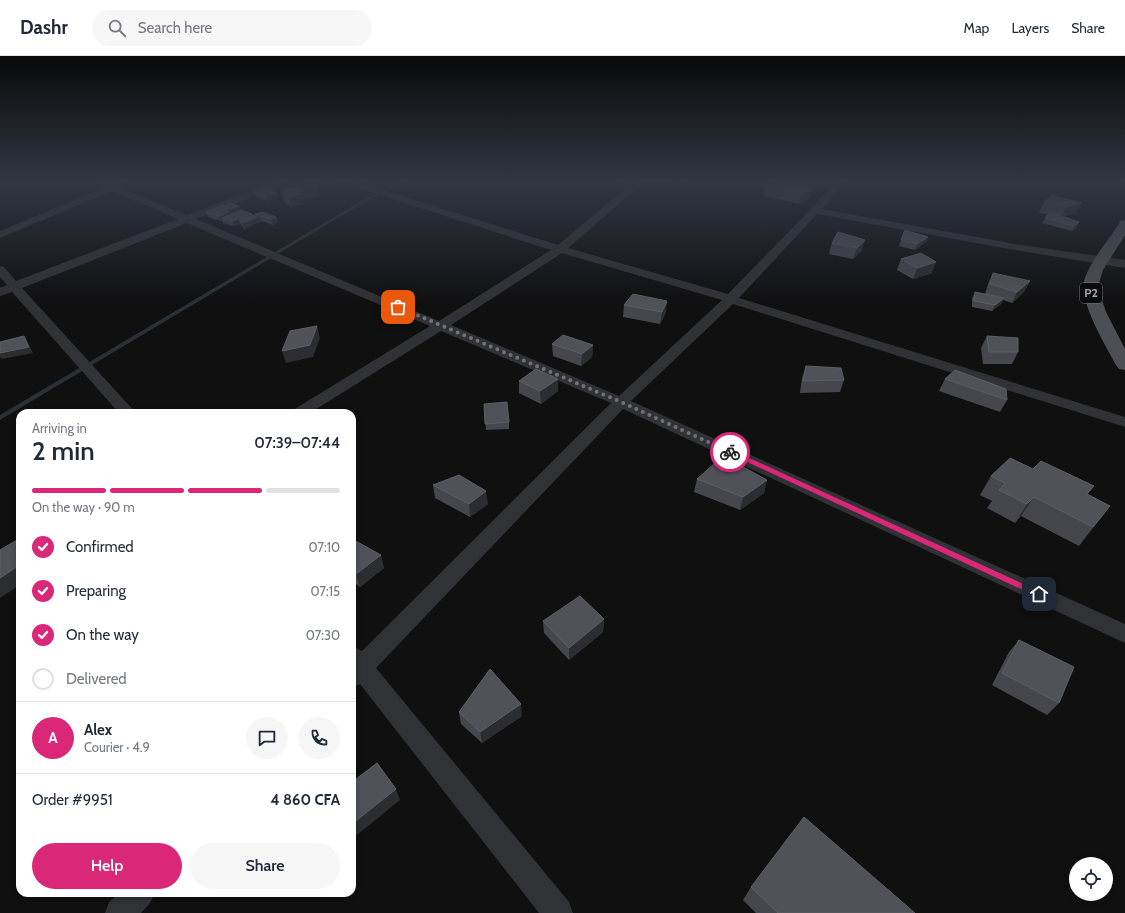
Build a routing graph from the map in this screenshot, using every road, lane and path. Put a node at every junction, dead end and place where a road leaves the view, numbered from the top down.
1 (27, 223) edge
2 (176, 223) edge
3 (195, 223) edge
4 (479, 223) edge
5 (590, 223) edge
6 (804, 223) edge
7 (882, 223) edge
8 (1125, 224) edge
9 (0, 234) edge
10 (560, 249) junction
11 (1103, 260) junction
12 (1125, 264) edge
13 (0, 270) edge
14 (15, 286) junction
15 (0, 292) edge
16 (731, 299) junction
17 (442, 325) junction
18 (1125, 365) edge
19 (621, 402) junction
20 (124, 409) edge
21 (306, 409) edge
22 (1125, 422) edge
23 (1125, 634) edge
24 (356, 666) edge
25 (356, 668) edge
26 (136, 897) edge
27 (120, 913) edge
28 (558, 913) edge

1 - 9 street
2 - 14 street
3 - 17 street
4 - 10 street
5 - 10 street
6 - 16 street
7 - 11 street
8 - 11 main road, P2
10 - 16 street
10 - 17 street
11 - 12 street
11 - 18 main road, P2
13 - 14 street
14 - 15 street
14 - 20 street
16 - 19 street
16 - 22 street
17 - 19 street
17 - 21 street
19 - 23 street
19 - 24 street
25 - 28 street
26 - 27 street

